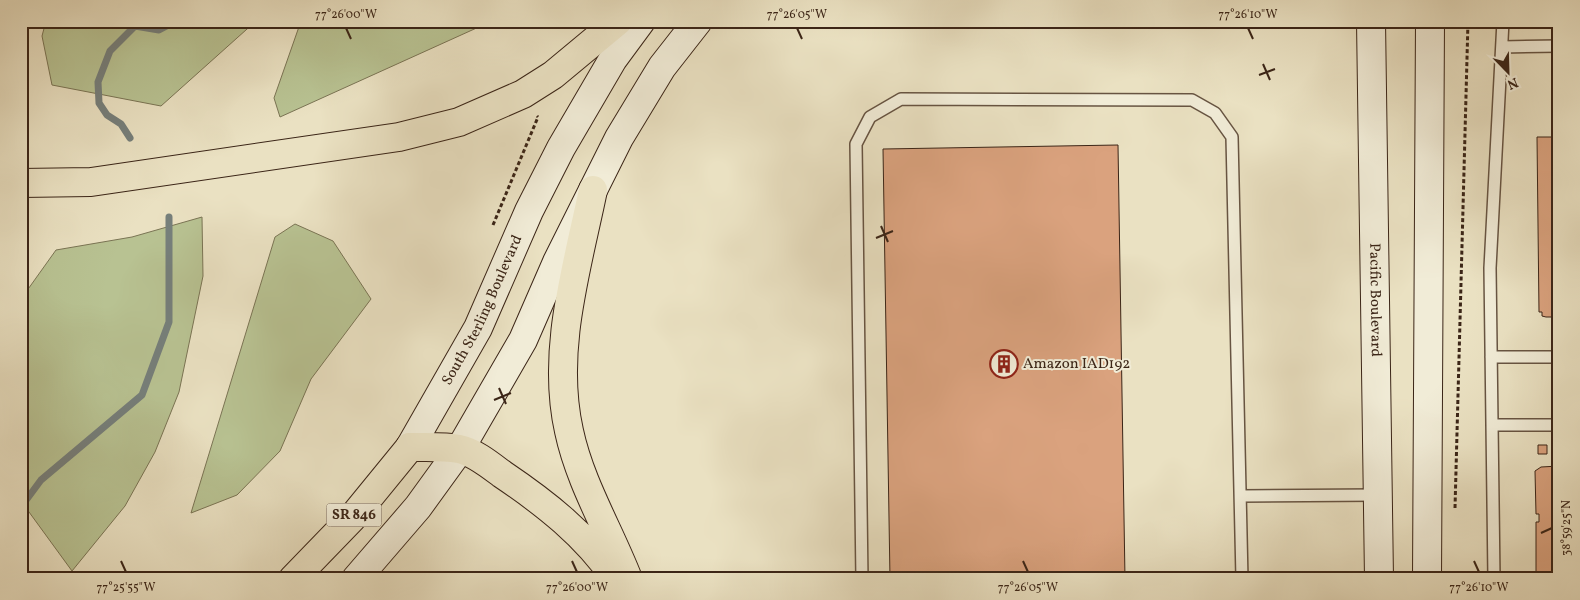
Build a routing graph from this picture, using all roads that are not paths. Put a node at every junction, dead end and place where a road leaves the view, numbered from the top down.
1 (618, 21) edge
2 (641, 21) edge
3 (698, 21) edge
4 (1371, 21) edge
5 (1430, 21) edge
6 (1503, 21) edge
7 (1559, 46) edge
8 (1502, 47) junction
9 (21, 183) edge
10 (593, 190) junction
11 (1491, 357) junction
12 (1559, 357) edge
13 (1559, 425) edge
14 (1492, 426) junction
15 (410, 446) junction
16 (460, 449) junction
17 (1377, 495) junction
18 (1242, 496) junction
19 (282, 575) edge
20 (356, 579) edge
21 (616, 579) edge
22 (628, 579) edge
23 (862, 579) edge
24 (1242, 579) edge
25 (1378, 579) edge
26 (1427, 579) edge
27 (1494, 579) edge

1 - 9 main road
2 - 15 main road, South Sterling Boulevard / SR 846
3 - 10 main road, SR 846
4 - 17 main road, Pacific Boulevard
5 - 26 main road
6 - 8 lane
7 - 8 lane
8 - 11 lane
10 - 16 main road, SR 846
10 - 22 main road
11 - 12 lane
11 - 14 lane
13 - 14 lane
14 - 27 lane
15 - 16 main road
15 - 19 main road, South Sterling Boulevard / SR 846
16 - 20 main road, SR 846
16 - 21 main road
17 - 18 lane
17 - 25 main road, Pacific Boulevard
18 - 23 lane
18 - 24 lane

